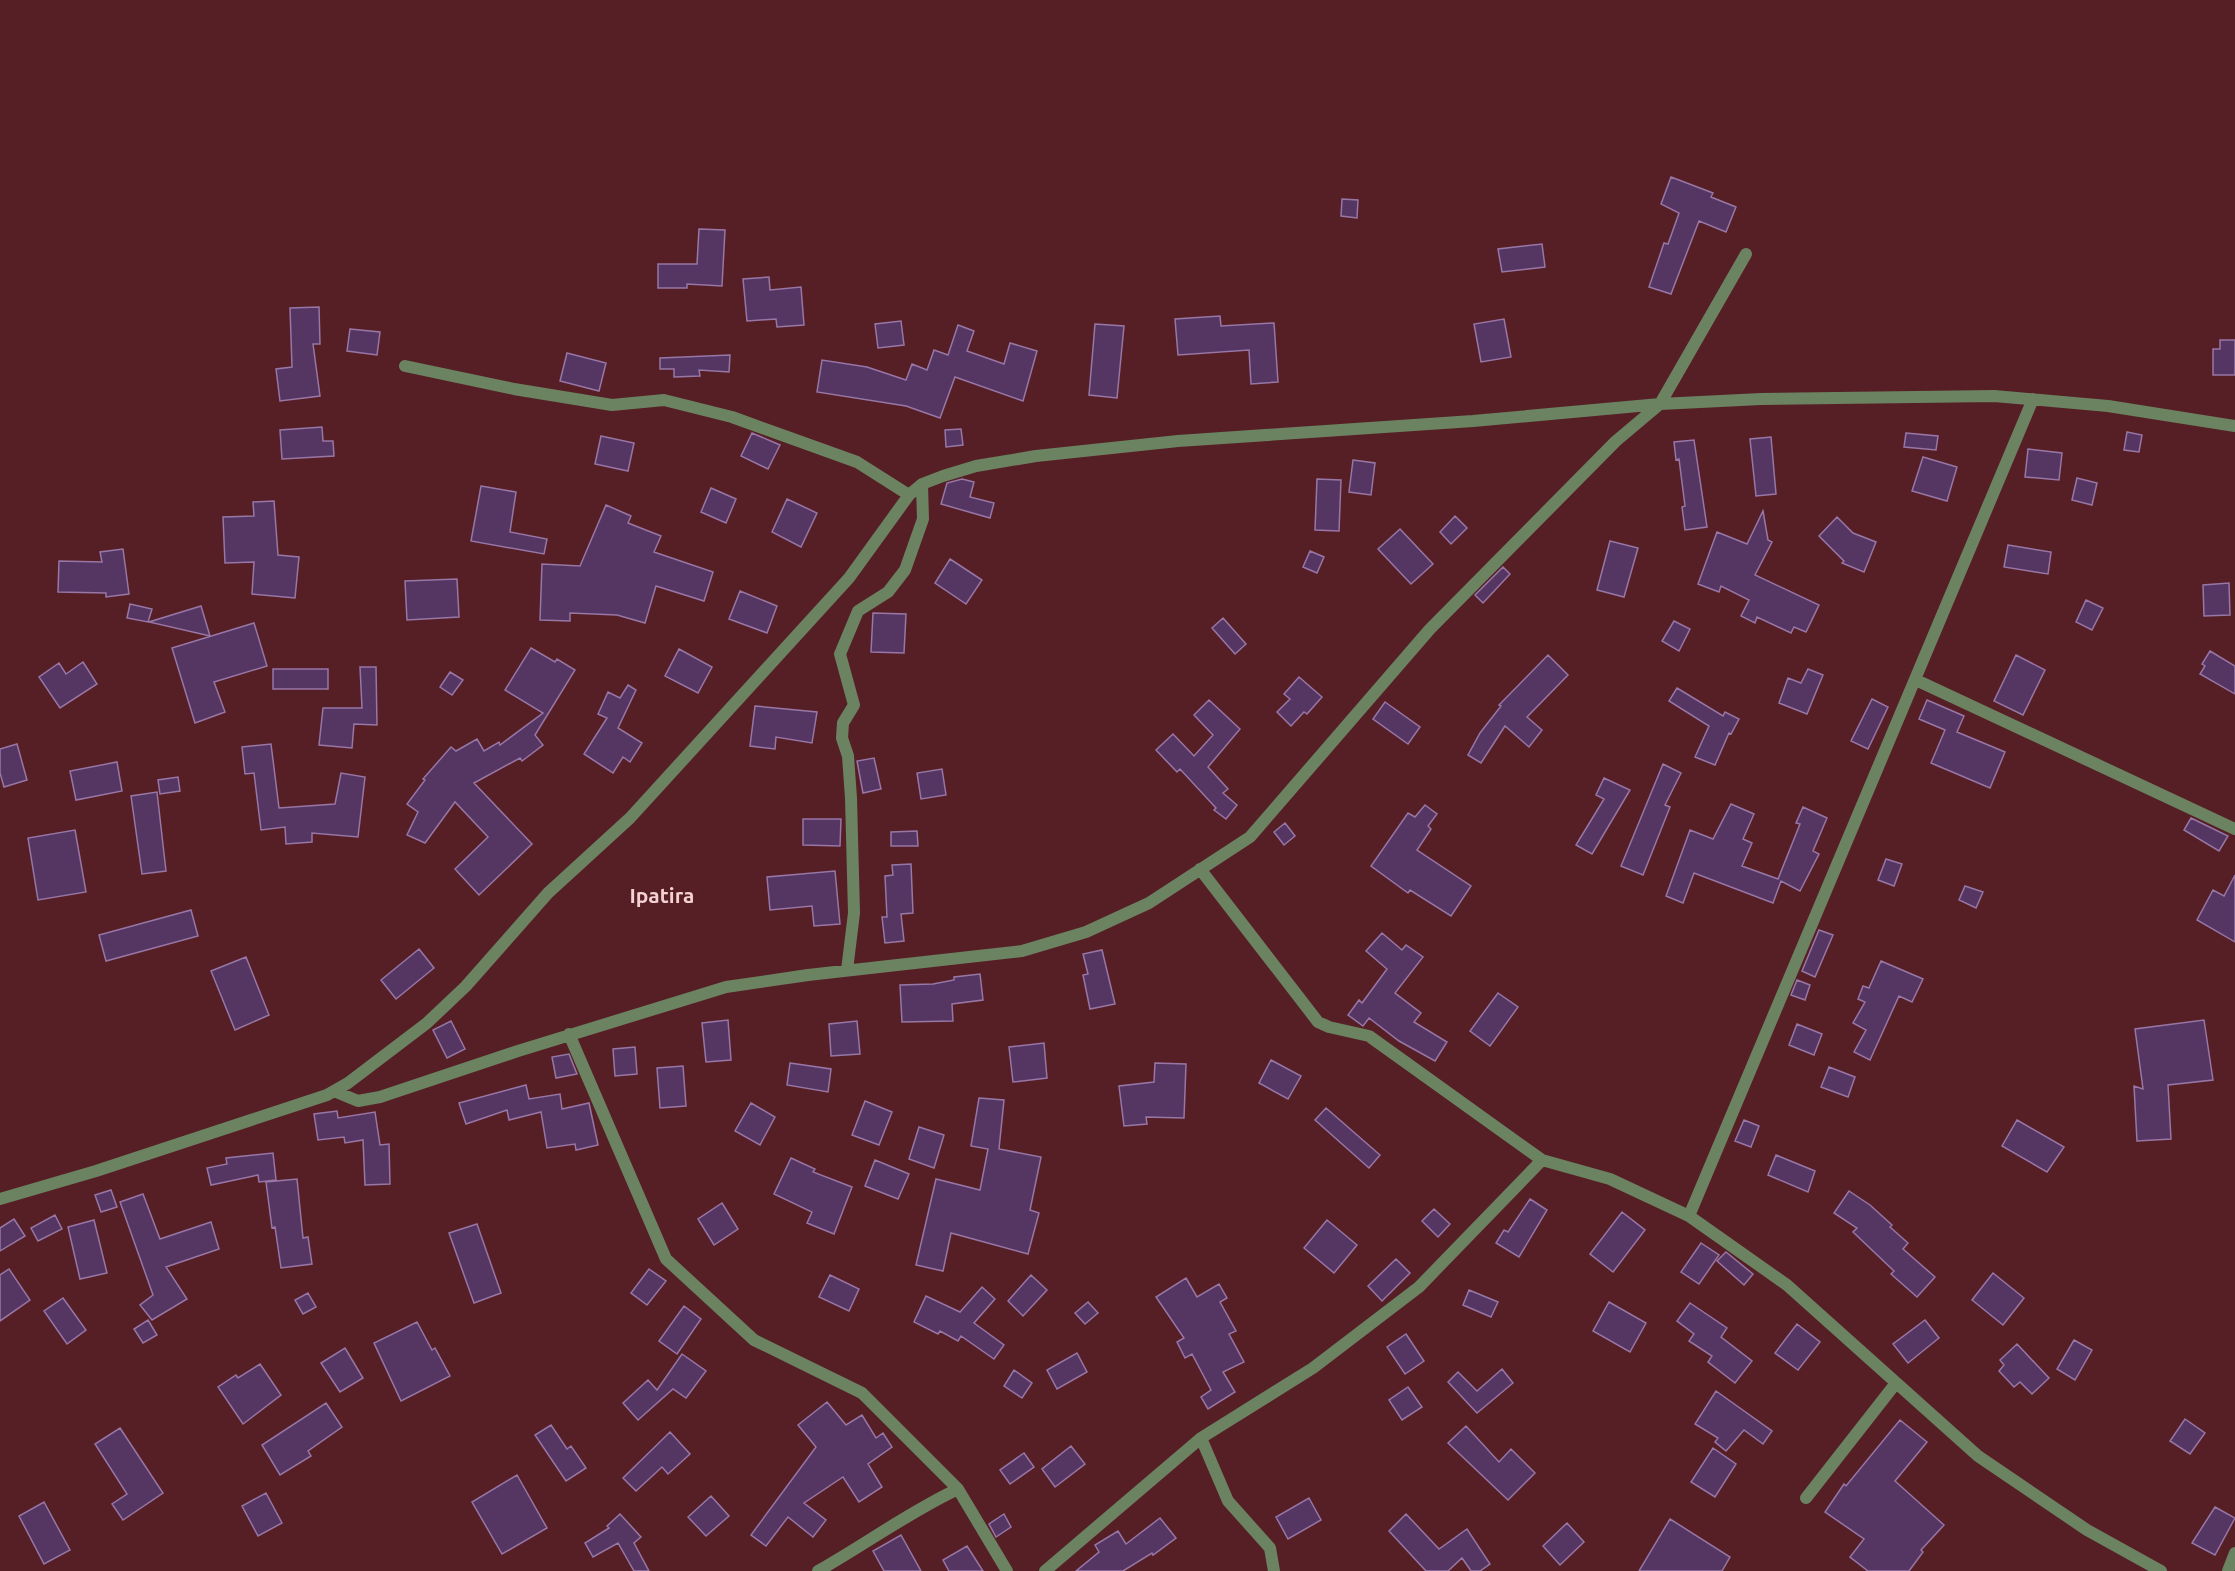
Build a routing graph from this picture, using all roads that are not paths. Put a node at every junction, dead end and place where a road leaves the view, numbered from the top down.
1 (1746, 254) dead end
2 (405, 366) dead end
3 (2034, 399) junction
4 (1660, 404) junction
5 (2235, 426) edge
6 (922, 484) junction
7 (909, 495) junction
8 (1916, 680) junction
9 (2235, 829) edge
10 (1200, 869) junction
11 (847, 970) junction
12 (569, 1034) junction
13 (348, 1083) junction
14 (334, 1091) junction
15 (358, 1101) junction
16 (1542, 1160) junction
17 (0, 1199) edge
18 (1689, 1216) junction
19 (1896, 1383) junction
20 (1201, 1438) junction
21 (958, 1489) junction
22 (1806, 1498) dead end
23 (2235, 1553) edge
24 (818, 1571) edge
25 (1007, 1571) edge
26 (1045, 1571) edge
27 (1274, 1571) edge
28 (2161, 1571) edge
29 (2228, 1571) edge

1 - 4 street
2 - 7 street
3 - 4 street
3 - 5 street
3 - 8 street
4 - 6 street
4 - 10 street
6 - 7 street
6 - 11 street
7 - 13 street
8 - 9 street
8 - 18 street
10 - 11 street
10 - 16 street
11 - 12 street
12 - 15 street
12 - 21 street
13 - 14 street
13 - 15 street
14 - 15 street
14 - 17 street
16 - 18 street
16 - 20 street
18 - 19 street
19 - 22 street
19 - 28 street
20 - 26 street
20 - 27 street
21 - 24 street
21 - 25 street
23 - 29 street

